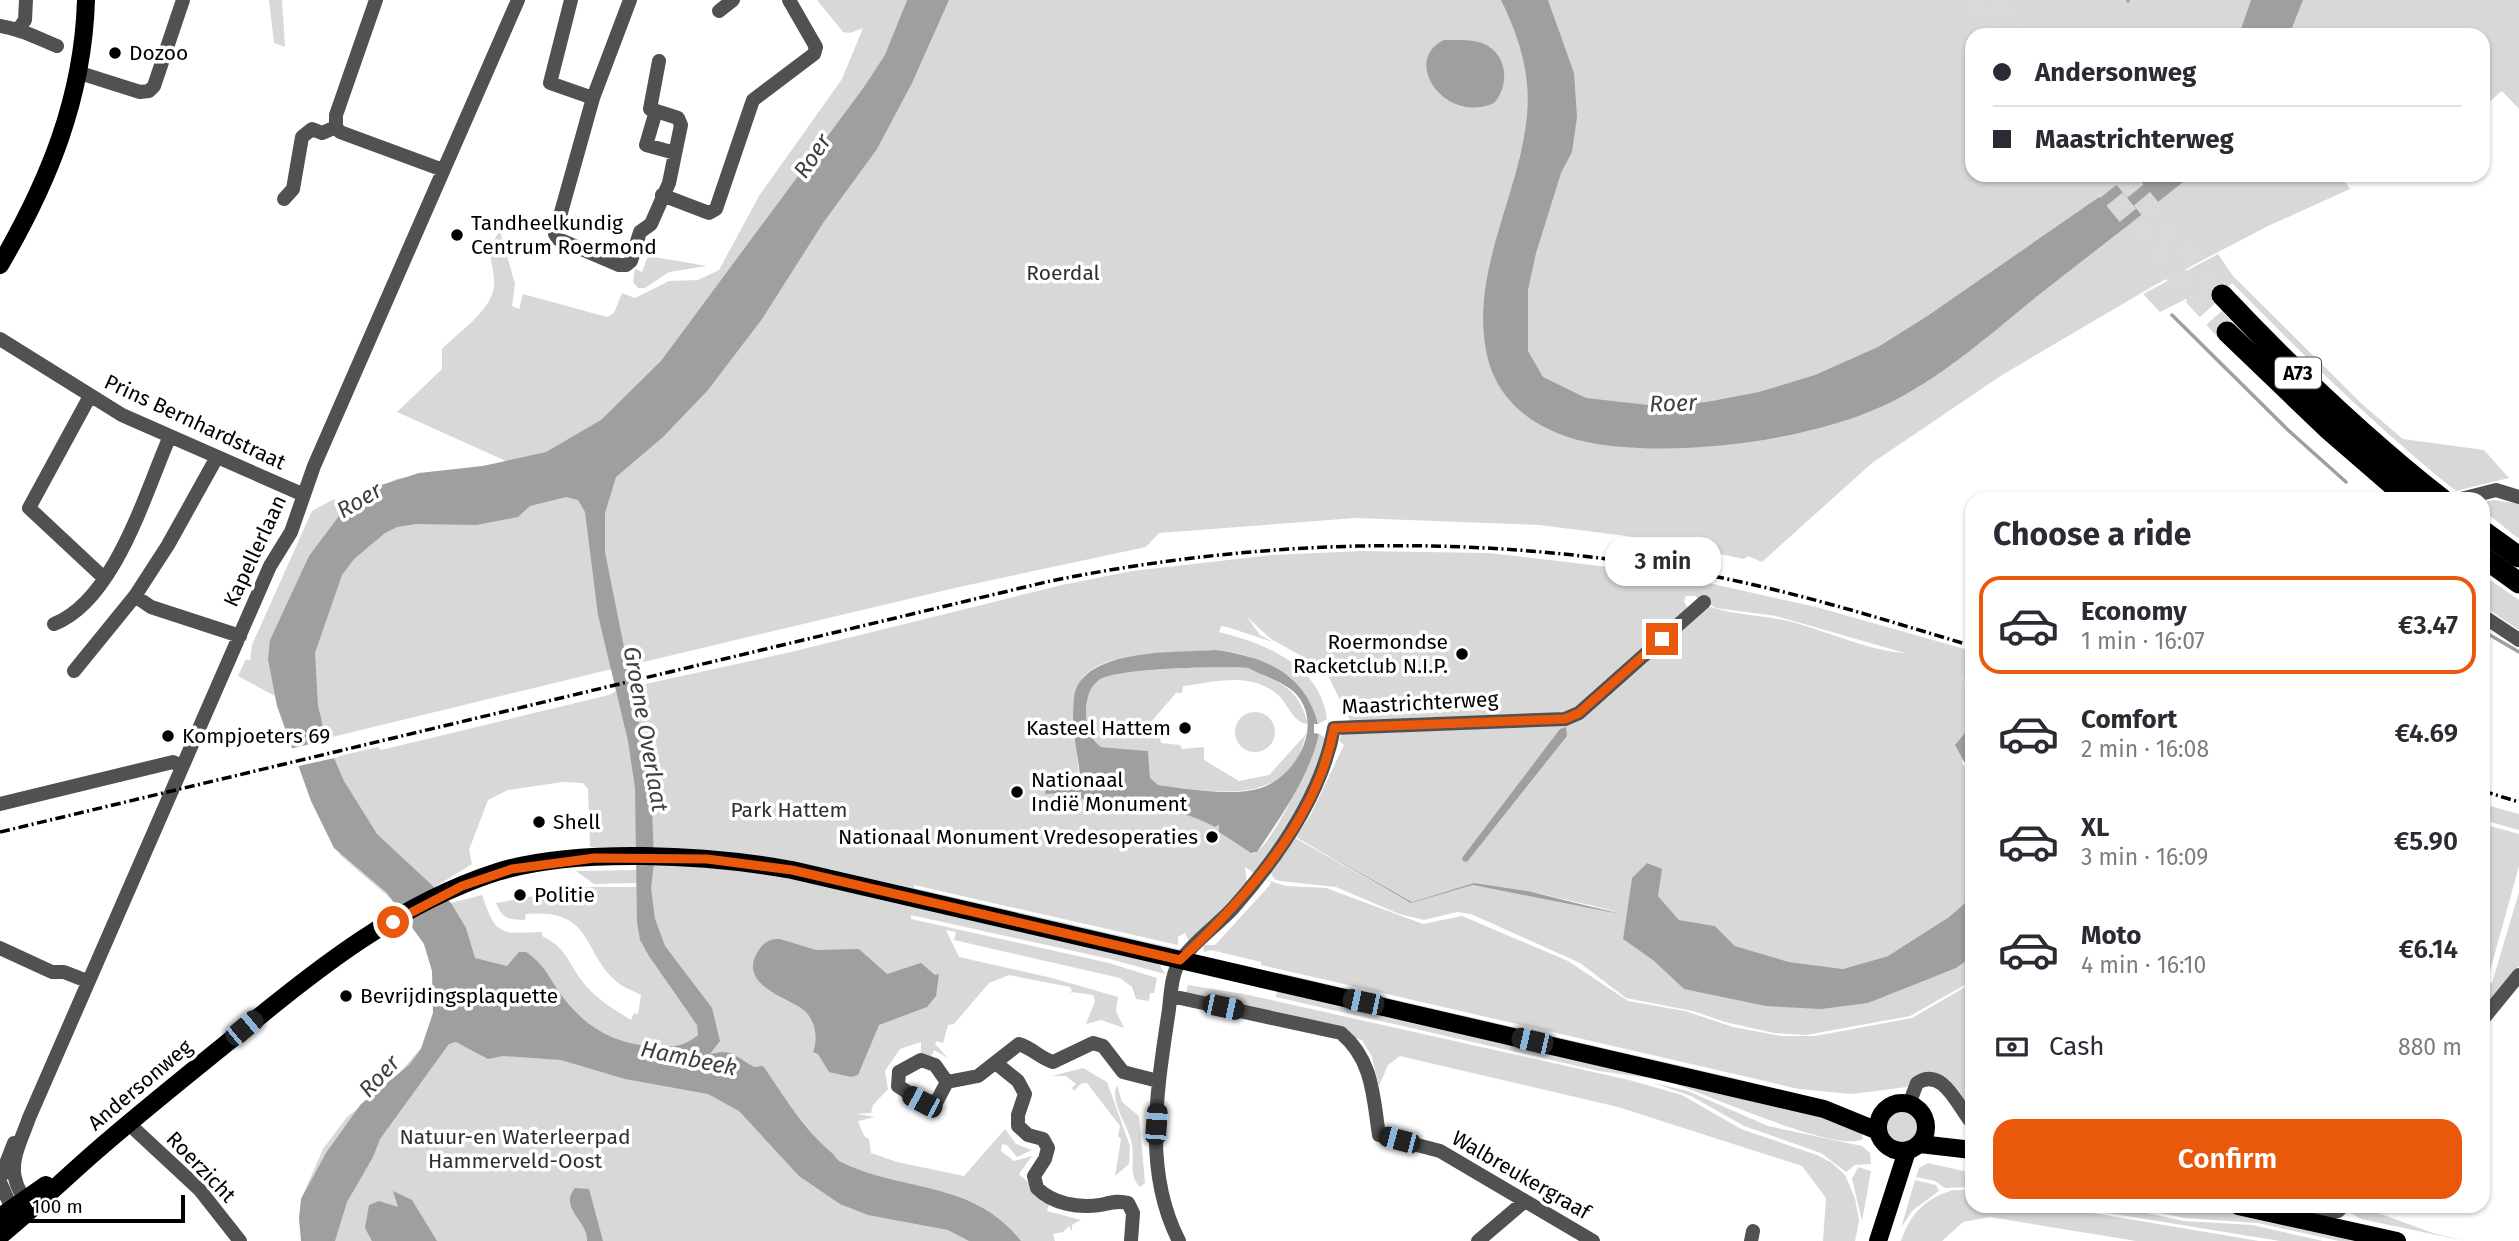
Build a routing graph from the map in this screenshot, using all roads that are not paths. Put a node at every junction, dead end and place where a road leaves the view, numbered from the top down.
1 (26, 0) edge
2 (86, 0) edge
3 (183, 0) edge
4 (376, 0) edge
5 (518, 0) edge
6 (571, 0) edge
7 (630, 0) edge
8 (733, 0) edge
9 (789, 0) edge
10 (719, 11) dead end
11 (0, 26) edge
12 (20, 27) junction
13 (57, 46) dead end
14 (659, 61) dead end
15 (80, 73) junction
16 (593, 98) junction
17 (656, 111) junction
18 (336, 127) junction
19 (675, 153) junction
20 (443, 170) junction
21 (662, 195) junction
22 (284, 199) dead end
23 (0, 265) edge
24 (2222, 295) tunnel mouth
25 (2227, 332) tunnel mouth
26 (0, 340) edge
27 (90, 397) junction
28 (170, 436) junction
29 (217, 457) junction
30 (2401, 492) edge
31 (2434, 492) edge
32 (2488, 492) edge
33 (304, 495) junction
34 (2519, 496) edge
35 (2490, 536) edge
36 (2519, 557) edge
37 (2490, 562) edge
38 (104, 578) junction
39 (2519, 583) edge
40 (135, 596) junction
41 (1704, 602) dead end
42 (2490, 621) edge
43 (54, 624) dead end
44 (240, 636) junction
45 (2519, 640) edge
46 (74, 671) dead end
47 (181, 766) junction
48 (0, 804) edge
49 (0, 948) edge
50 (1180, 960) junction
51 (2519, 975) edge
52 (87, 981) junction
53 (1171, 996) junction
54 (2490, 1010) edge
55 (996, 1063) junction
56 (1158, 1081) junction
57 (947, 1082) dead end
58 (1909, 1104) junction
59 (1824, 1109) junction
60 (1884, 1111) junction
61 (1965, 1113) edge
62 (29, 1118) junction
63 (129, 1124) junction
64 (1927, 1124) junction
65 (1878, 1131) junction
66 (1965, 1145) edge
67 (1888, 1147) junction
68 (1913, 1148) junction
69 (1965, 1148) edge
70 (0, 1181) edge
71 (1525, 1201) junction
72 (16, 1210) edge
73 (2270, 1213) edge
74 (1883, 1220) junction
75 (0, 1236) edge
76 (235, 1239) edge
77 (1131, 1241) edge
78 (1179, 1241) edge
79 (1478, 1241) edge
80 (1593, 1241) edge
81 (1878, 1241) edge
82 (2398, 1241) edge

1 - 12 street
2 - 15 main road
3 - 15 street
4 - 18 street
5 - 20 street, Kapellerlaan
6 - 16 street
7 - 16 street
8 - 10 street
9 - 21 street
11 - 12 street
12 - 13 street
14 - 17 street
15 - 23 main road
16 - 21 street
17 - 19 street
17 - 19 street
18 - 20 street
18 - 22 street
19 - 21 street
20 - 33 street, Kapellerlaan
24 - 31 highway, A73
25 - 30 highway, A73
26 - 27 street, Prins Bernhardstraat
27 - 28 street, Prins Bernhardstraat
27 - 38 street
28 - 29 street, Prins Bernhardstraat
28 - 38 street
29 - 33 street, Prins Bernhardstraat
29 - 40 street
32 - 34 street
33 - 44 street, Kapellerlaan
35 - 36 highway
37 - 39 highway
38 - 43 street
40 - 44 street
40 - 46 street
41 - 50 street, Maastrichterweg
42 - 45 street
44 - 47 street, Kapellerlaan
47 - 48 street
47 - 52 street, Kapellerlaan
49 - 52 street
50 - 53 street
50 - 59 main road
50 - 63 main road, Andersonweg
51 - 54 street
52 - 62 street, Kapellerlaan
53 - 56 street
53 - 71 street, Walbreukergraaf
55 - 56 street
55 - 57 street
55 - 77 street
56 - 78 street
58 - 60 main road
58 - 61 street
58 - 64 main road
59 - 60 main road
59 - 65 main road
60 - 65 main road
62 - 70 street, Kapellerlaan
62 - 72 street, Kapellerlaan
63 - 72 main road, Andersonweg
63 - 76 street, Roerzicht
64 - 66 main road
64 - 68 main road
65 - 67 main road
67 - 68 main road
67 - 74 main road
68 - 69 main road
68 - 74 main road
70 - 72 street, Kapellerlaan
71 - 79 street
71 - 80 street, Walbreukergraaf
72 - 75 main road, Andersonweg
73 - 82 main road
74 - 81 main road

